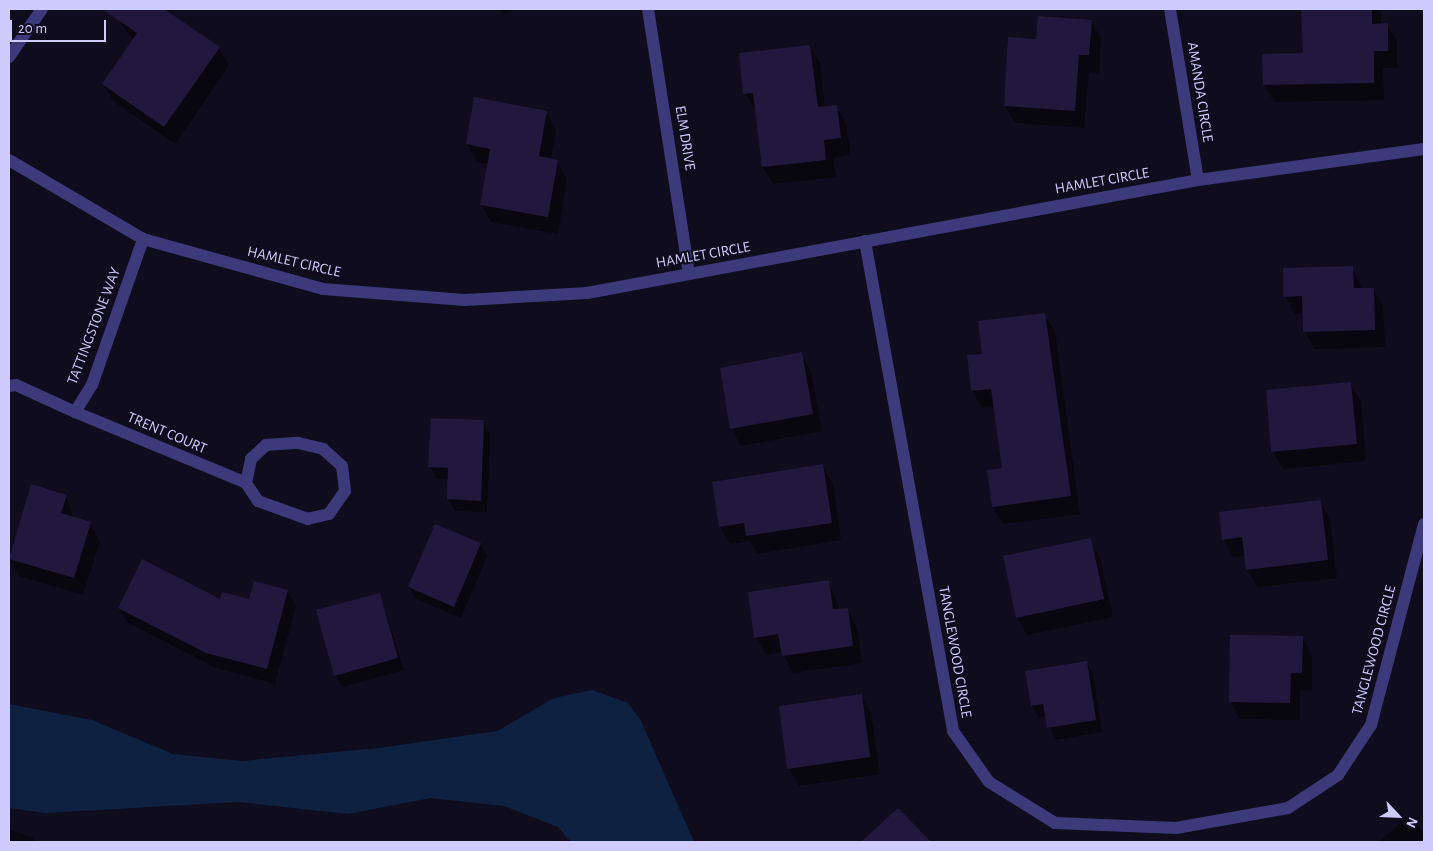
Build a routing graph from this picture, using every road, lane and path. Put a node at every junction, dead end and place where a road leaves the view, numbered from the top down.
1 (42, 9) edge
2 (648, 9) edge
3 (1170, 9) edge
4 (9, 57) edge
5 (1424, 150) edge
6 (9, 160) edge
7 (1198, 180) junction
8 (143, 239) junction
9 (865, 241) junction
10 (689, 273) junction
11 (9, 386) edge
12 (75, 412) junction
13 (246, 483) junction
14 (1424, 524) edge

1 - 4 street
2 - 10 street, ELM DRIVE
3 - 7 street, AMANDA CIRCLE
5 - 7 street, HAMLET CIRCLE
6 - 8 street, HAMLET CIRCLE
7 - 9 street, HAMLET CIRCLE
8 - 10 street, HAMLET CIRCLE
8 - 12 street, TATTINGSTONE WAY
9 - 10 street, HAMLET CIRCLE
9 - 14 street, TANGLEWOOD CIRCLE
11 - 12 street
12 - 13 street, TRENT COURT
13 - 13 street, TRENT COURT

